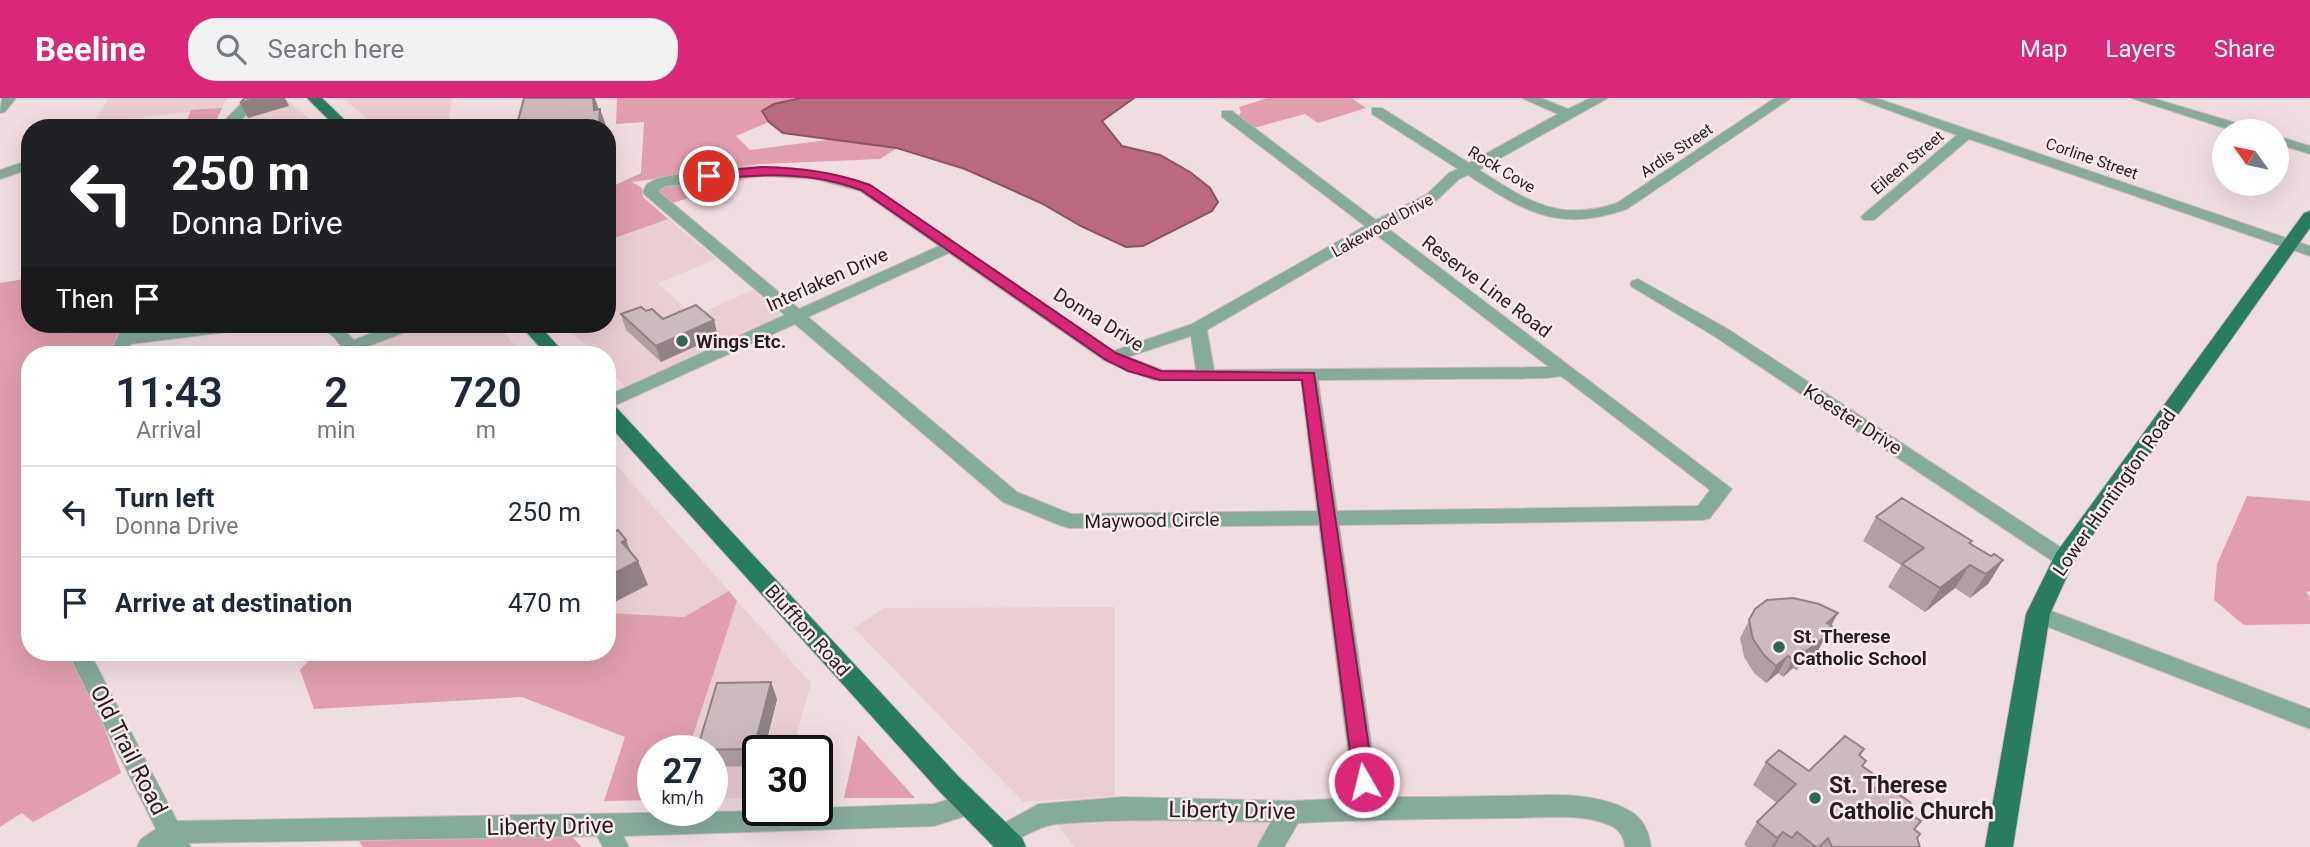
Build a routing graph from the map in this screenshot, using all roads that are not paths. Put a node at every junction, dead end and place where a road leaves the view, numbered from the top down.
1 (9, 98) edge
2 (246, 98) edge
3 (256, 98) edge
4 (314, 98) edge
5 (1530, 98) edge
6 (1601, 98) edge
7 (1784, 98) edge
8 (1863, 98) edge
9 (2138, 98) edge
10 (0, 109) edge
11 (227, 110) dead end
12 (1377, 111) dead end
13 (1227, 114) dead end
14 (1569, 114) junction
15 (232, 119) edge
16 (336, 119) edge
17 (2212, 120) edge
18 (1967, 133) junction
19 (2289, 144) edge
20 (2310, 150) edge
21 (21, 167) edge
22 (1468, 170) junction
23 (0, 175) edge
24 (652, 187) joint
25 (1622, 206) joint
26 (2310, 216) edge
27 (1869, 217) dead end
28 (1375, 226) junction
29 (951, 246) junction
30 (2300, 248) edge
31 (1638, 284) dead end
32 (796, 316) junction
33 (1198, 328) junction
34 (180, 333) edge
35 (391, 333) edge
36 (536, 333) edge
37 (125, 340) edge
38 (364, 346) edge
39 (549, 346) edge
40 (1111, 356) junction
41 (1563, 370) junction
42 (1206, 376) junction
43 (1309, 376) junction
44 (616, 399) edge
45 (616, 420) edge
46 (1722, 489) joint
47 (1328, 517) junction
48 (2064, 559) junction
49 (2038, 614) junction
50 (83, 661) edge
51 (2310, 719) edge
52 (969, 804) junction
53 (1368, 808) junction
54 (1291, 812) junction
55 (604, 825) junction
56 (1635, 836) edge
57 (175, 839) edge
58 (1007, 842) edge
59 (150, 847) edge
60 (616, 847) edge
61 (1270, 847) edge
62 (1999, 847) edge

1 - 10 street
2 - 11 street
3 - 15 street
4 - 16 main road
5 - 14 street
6 - 14 street, Lakewood Drive
7 - 25 street, Ardis Street
8 - 18 street, Corline Street
9 - 17 street
12 - 22 street, Rock Cove
13 - 28 street, Reserve Line Road
14 - 22 street, Lakewood Drive
18 - 27 street, Eileen Street
18 - 30 street, Corline Street
19 - 20 street
21 - 23 street
22 - 25 street, Rock Cove
22 - 28 street, Lakewood Drive
24 - 29 street, Donna Drive
24 - 32 street, Maywood Circle
26 - 30 main road, Lower Huntington Road
28 - 33 street, Lakewood Drive
28 - 41 street, Reserve Line Road
29 - 32 street, Interlaken Drive
29 - 40 street, Donna Drive
30 - 48 main road, Lower Huntington Road
31 - 48 street, Koester Drive
32 - 44 street, Interlaken Drive
32 - 47 street, Maywood Circle
33 - 40 street, Lakewood Drive
33 - 42 street
34 - 37 street
35 - 38 street
36 - 39 main road
40 - 42 street, Donna Drive
41 - 43 street, Donna Drive
41 - 46 street, Reserve Line Road
42 - 43 street, Donna Drive
43 - 47 street
45 - 52 main road, Bluffton Road
46 - 47 street, Maywood Circle
47 - 53 street
48 - 49 main road, Lower Huntington Road
49 - 51 street
49 - 62 main road, Lower Huntington Road
50 - 57 street, Old Trail Road
52 - 55 street, Liberty Drive
52 - 58 main road, Bluffton Road
53 - 54 street, Liberty Drive
53 - 56 street, Liberty Drive
54 - 58 street, Liberty Drive
54 - 61 street
55 - 57 street, Liberty Drive
55 - 60 street
57 - 59 street

